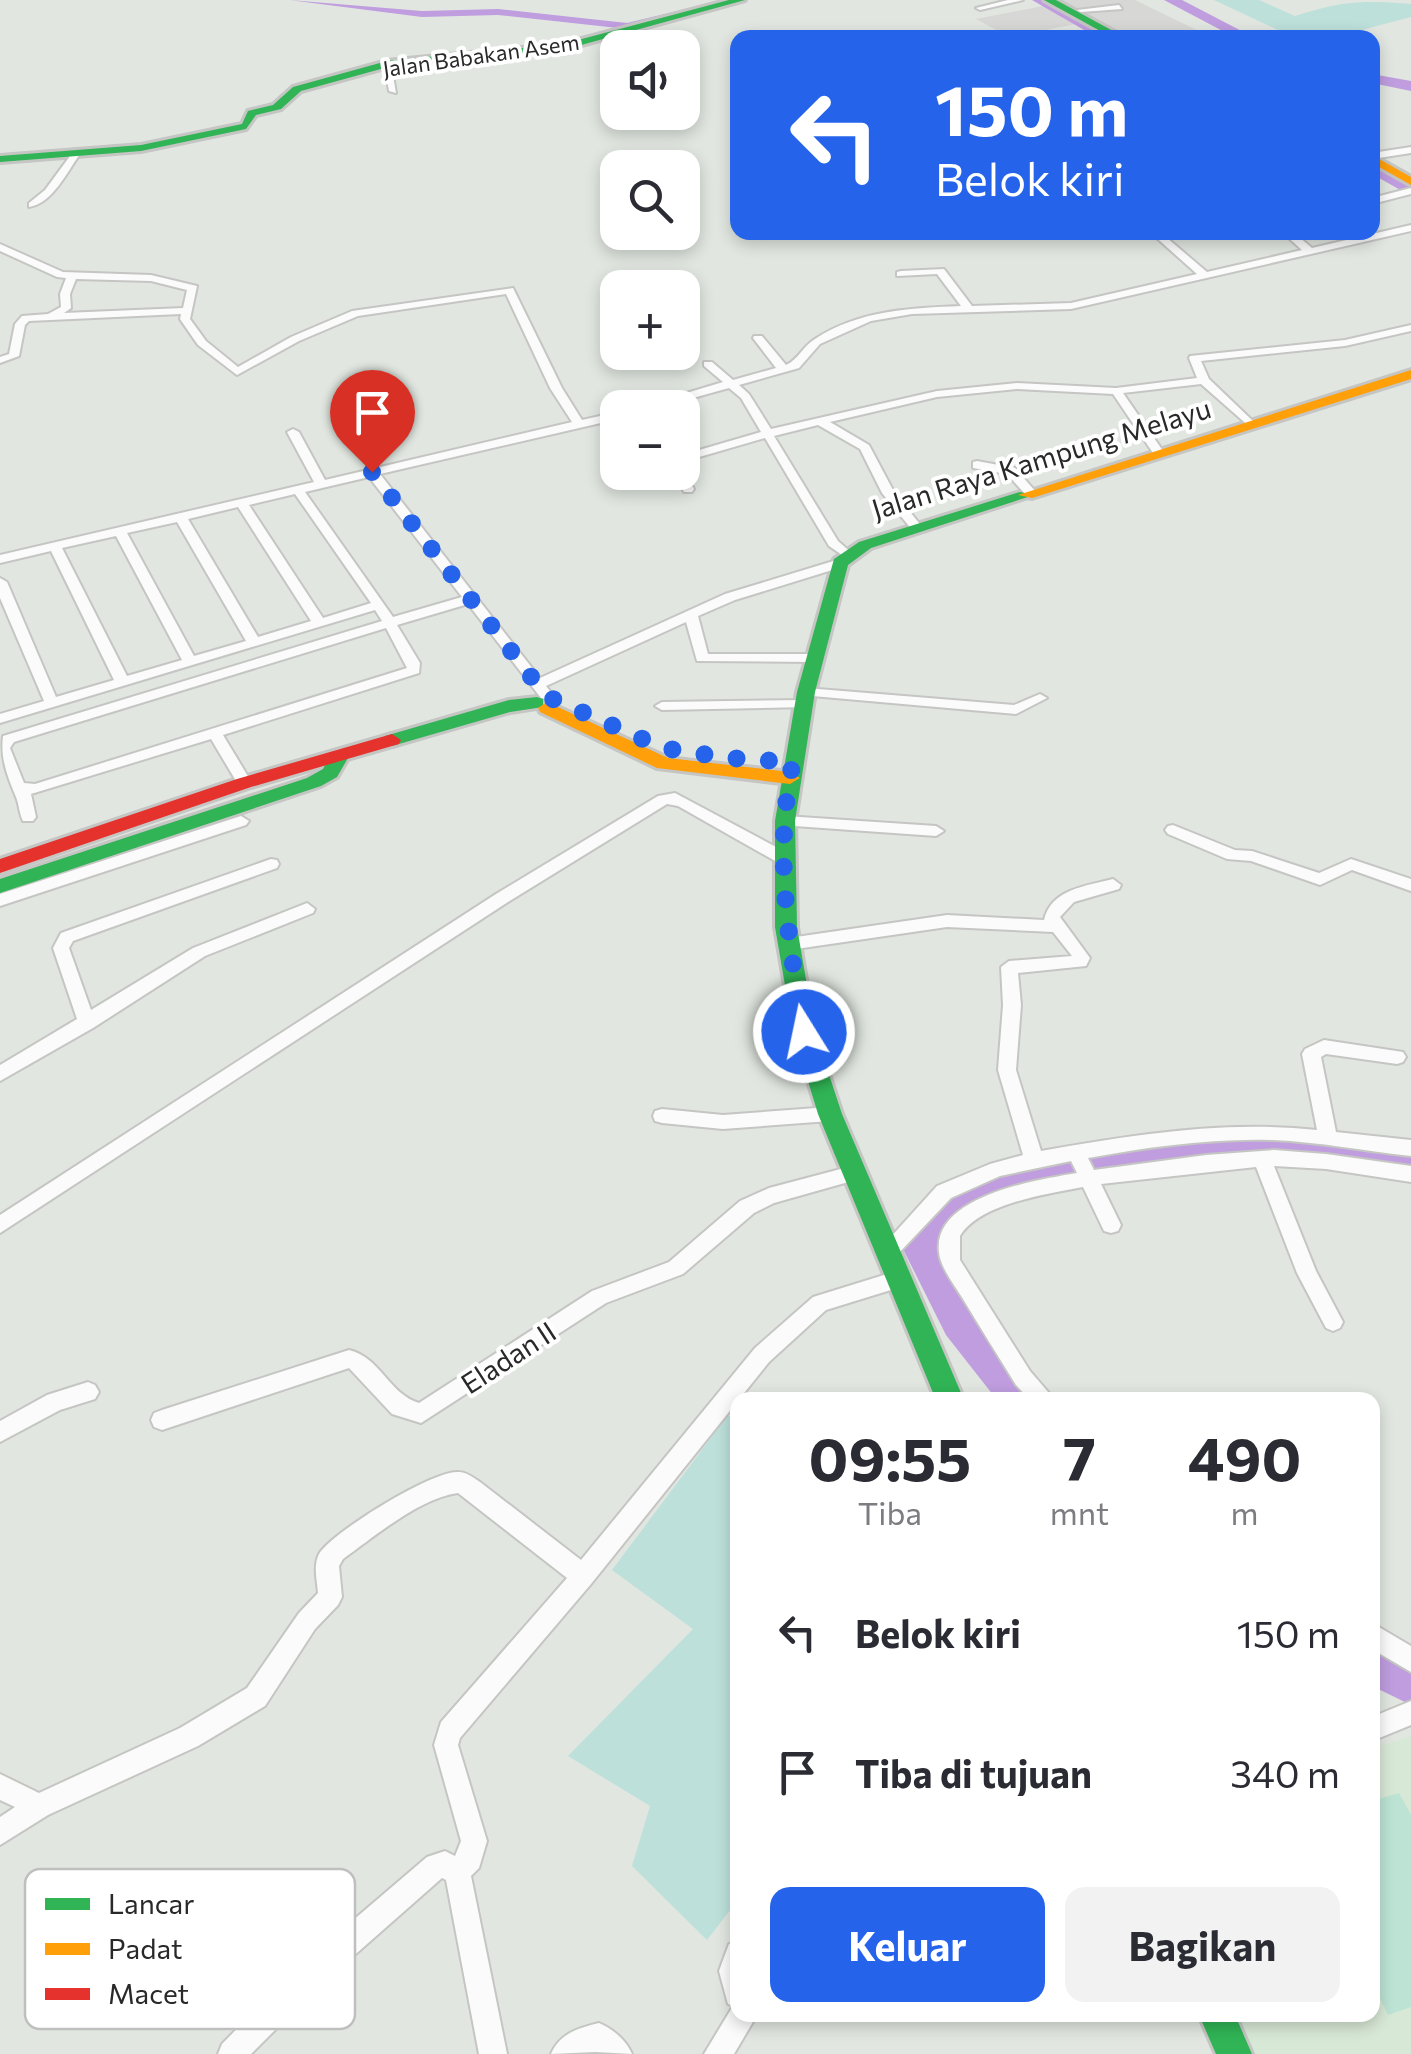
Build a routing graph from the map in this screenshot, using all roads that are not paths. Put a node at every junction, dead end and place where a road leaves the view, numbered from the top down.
1 (740, 0) edge
2 (1020, 0) edge
3 (1049, 0) edge
4 (1072, 5) edge
5 (1119, 7) dead end
6 (980, 8) dead end
7 (1106, 30) edge
8 (1120, 30) edge
9 (387, 64) junction
10 (393, 91) dead end
11 (1411, 150) edge
12 (76, 154) junction
13 (1380, 156) edge
14 (0, 159) edge
15 (1380, 164) edge
16 (1410, 188) edge
17 (1380, 196) edge
18 (32, 205) dead end
19 (1411, 228) edge
20 (1380, 235) edge
21 (1163, 240) edge
22 (1296, 240) edge
23 (1361, 240) edge
24 (0, 247) edge
25 (1311, 252) junction
26 (901, 274) dead end
27 (1203, 274) junction
28 (72, 276) junction
29 (968, 308) junction
30 (188, 311) junction
31 (52, 316) junction
32 (1411, 328) edge
33 (758, 338) dead end
34 (0, 360) edge
35 (708, 364) dead end
36 (784, 369) junction
37 (1411, 374) edge
38 (1204, 380) junction
39 (732, 383) junction
40 (1116, 391) junction
41 (700, 392) edge
42 (600, 420) edge
43 (821, 422) junction
44 (579, 424) junction
45 (1251, 425) junction
46 (292, 432) dead end
47 (767, 435) junction
48 (1157, 452) junction
49 (700, 454) edge
50 (977, 465) dead end
51 (372, 472) junction
52 (322, 485) junction
53 (298, 490) junction
54 (1030, 492) junction
55 (242, 504) junction
56 (181, 518) junction
57 (917, 528) junction
58 (120, 532) junction
59 (54, 546) junction
60 (0, 559) edge
61 (844, 559) junction
62 (0, 582) edge
63 (472, 598) junction
64 (379, 605) junction
65 (691, 614) junction
66 (320, 624) junction
67 (389, 624) junction
68 (255, 644) junction
69 (814, 658) junction
70 (191, 663) junction
71 (123, 683) junction
72 (72, 698) junction
73 (805, 698) junction
74 (1040, 698) dead end
75 (546, 699) junction
76 (52, 704) junction
77 (662, 706) dead end
78 (0, 718) edge
79 (81, 718) junction
80 (214, 732) junction
81 (338, 758) junction
82 (791, 770) junction
83 (244, 783) junction
84 (22, 789) junction
85 (28, 817) dead end
86 (241, 821) dead end
87 (785, 821) junction
88 (1173, 830) dead end
89 (936, 831) dead end
90 (782, 858) junction
91 (271, 864) dead end
92 (0, 866) edge
93 (1113, 885) dead end
94 (1411, 885) edge
95 (0, 886) edge
96 (0, 900) edge
97 (307, 909) dead end
98 (1055, 926) junction
99 (789, 944) junction
100 (87, 1023) junction
101 (1397, 1057) dead end
102 (0, 1074) edge
103 (830, 1114) junction
104 (662, 1116) dead end
105 (1328, 1138) junction
106 (1411, 1148) edge
107 (1262, 1159) junction
108 (1034, 1160) junction
109 (1085, 1167) junction
110 (852, 1174) junction
111 (1411, 1174) edge
112 (1110, 1224) dead end
113 (0, 1225) edge
114 (889, 1250) junction
115 (900, 1279) junction
116 (1333, 1322) dead end
117 (88, 1392) dead end
118 (732, 1392) edge
119 (947, 1392) edge
120 (1037, 1392) edge
121 (730, 1395) edge
122 (162, 1420) dead end
123 (0, 1432) edge
124 (583, 1576) junction
125 (1380, 1640) edge
126 (1411, 1660) edge
127 (1411, 1712) edge
128 (1380, 1726) edge
129 (0, 1786) edge
130 (40, 1806) junction
131 (0, 1832) edge
132 (457, 1872) junction
133 (355, 1936) edge
134 (739, 2022) edge
135 (1220, 2022) edge
136 (257, 2029) edge
137 (232, 2054) edge
138 (492, 2054) edge
139 (565, 2054) edge
140 (618, 2054) edge
141 (718, 2054) edge
142 (1234, 2054) edge

1 - 9 street, Jalan Babakan Asem
2 - 6 street
3 - 7 street
4 - 5 street
4 - 8 street
9 - 10 street
9 - 12 street, Jalan Babakan Asem
11 - 13 street
12 - 14 street, Jalan Babakan Asem
12 - 18 street
15 - 16 street
16 - 17 street
19 - 20 street
21 - 27 street
22 - 25 street
23 - 25 street
24 - 28 street
25 - 27 street
26 - 29 street
27 - 29 street
28 - 30 street
28 - 31 street
29 - 36 street
30 - 31 street
30 - 44 street
31 - 34 street
32 - 38 street
33 - 36 street
35 - 39 street
36 - 39 street
37 - 45 street, Jalan Raya Kampung Melayu
38 - 40 street
38 - 45 street
39 - 41 street
39 - 47 street
40 - 43 street
40 - 48 street
42 - 44 street
43 - 47 street
43 - 57 street
44 - 51 street
45 - 48 street, Jalan Raya Kampung Melayu
46 - 52 street
47 - 49 street
47 - 61 street
48 - 54 street, Jalan Raya Kampung Melayu
50 - 54 street
51 - 52 street
51 - 63 street
52 - 53 street
53 - 55 street
53 - 64 street
54 - 57 street, Jalan Raya Kampung Melayu
55 - 56 street
55 - 66 street
56 - 58 street
56 - 68 street
57 - 61 street, Jalan Raya Kampung Melayu
58 - 59 street
58 - 70 street
59 - 60 street
59 - 71 street
61 - 65 street
61 - 69 street
62 - 76 street
63 - 67 street
63 - 75 street
64 - 66 street
64 - 67 street
65 - 69 street
65 - 75 street
66 - 68 street
67 - 79 street
67 - 80 street
68 - 70 street
69 - 73 street
70 - 71 street
71 - 72 street
72 - 76 street
72 - 79 street
73 - 74 street
73 - 77 street
73 - 82 street
75 - 81 street
75 - 82 street
76 - 78 street
79 - 84 street
80 - 83 street
80 - 84 street
81 - 83 street
81 - 95 street
82 - 87 street
83 - 92 street
84 - 85 street
86 - 96 street
87 - 89 street
87 - 90 street
88 - 94 street
90 - 99 street
90 - 113 street
91 - 100 street
93 - 98 street
97 - 100 street
98 - 99 street
98 - 108 street
99 - 103 street
100 - 102 street
101 - 105 street
103 - 104 street
103 - 110 street
105 - 106 street
105 - 109 street
107 - 109 street
107 - 111 street
107 - 116 street
108 - 109 street
108 - 114 street
109 - 112 street
109 - 120 street
110 - 114 street
110 - 122 street, Eladan II
114 - 115 street
115 - 118 street
115 - 119 street
117 - 123 street
121 - 124 street
124 - 130 street
124 - 132 street
125 - 126 street
127 - 128 street
129 - 130 street
130 - 131 street
132 - 133 street
132 - 138 street
134 - 141 street
135 - 142 street
136 - 137 street
139 - 140 street

